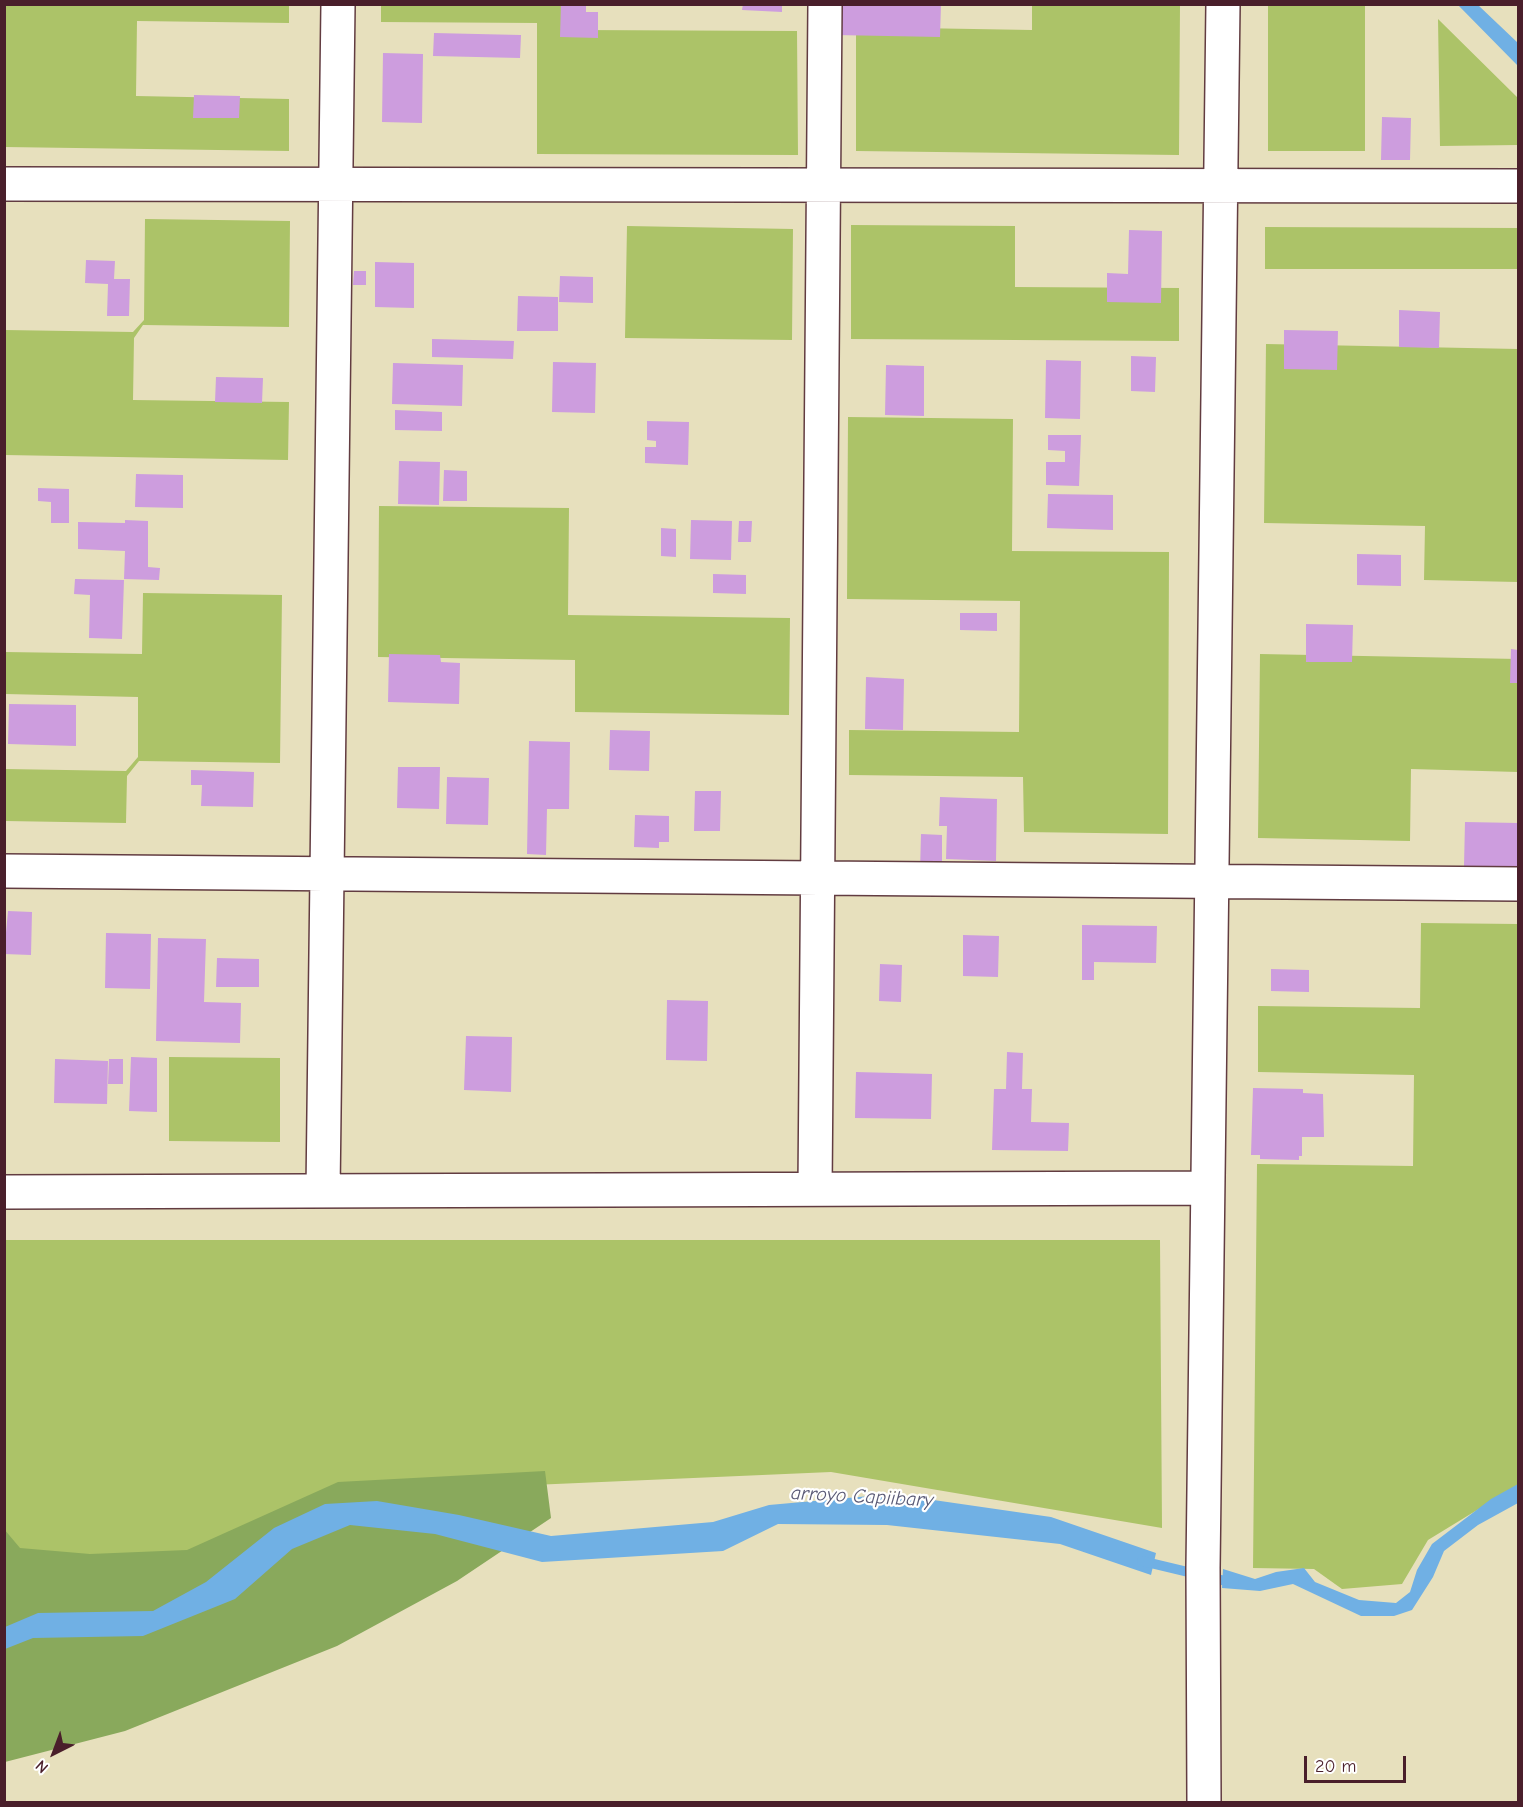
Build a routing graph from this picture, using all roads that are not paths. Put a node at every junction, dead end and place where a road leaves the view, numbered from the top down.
1 (338, 4) edge
2 (825, 4) edge
3 (1223, 4) edge
4 (4, 184) edge
5 (335, 184) junction
6 (823, 185) junction
7 (1220, 186) junction
8 (1518, 186) edge
9 (4, 871) edge
10 (327, 874) junction
11 (817, 878) junction
12 (1212, 882) junction
13 (1518, 884) edge
14 (1207, 1188) junction
15 (814, 1189) junction
16 (323, 1191) junction
17 (4, 1192) edge
18 (1204, 1803) edge

1 - 5 street
2 - 6 street
3 - 7 street
4 - 5 street
5 - 6 street
5 - 10 street
6 - 7 street
6 - 11 street
7 - 8 street
7 - 12 street
9 - 10 street
10 - 11 street
10 - 16 street
11 - 12 street
11 - 15 street
12 - 13 street
12 - 14 street
14 - 15 street
14 - 18 street
15 - 16 street
16 - 17 street

